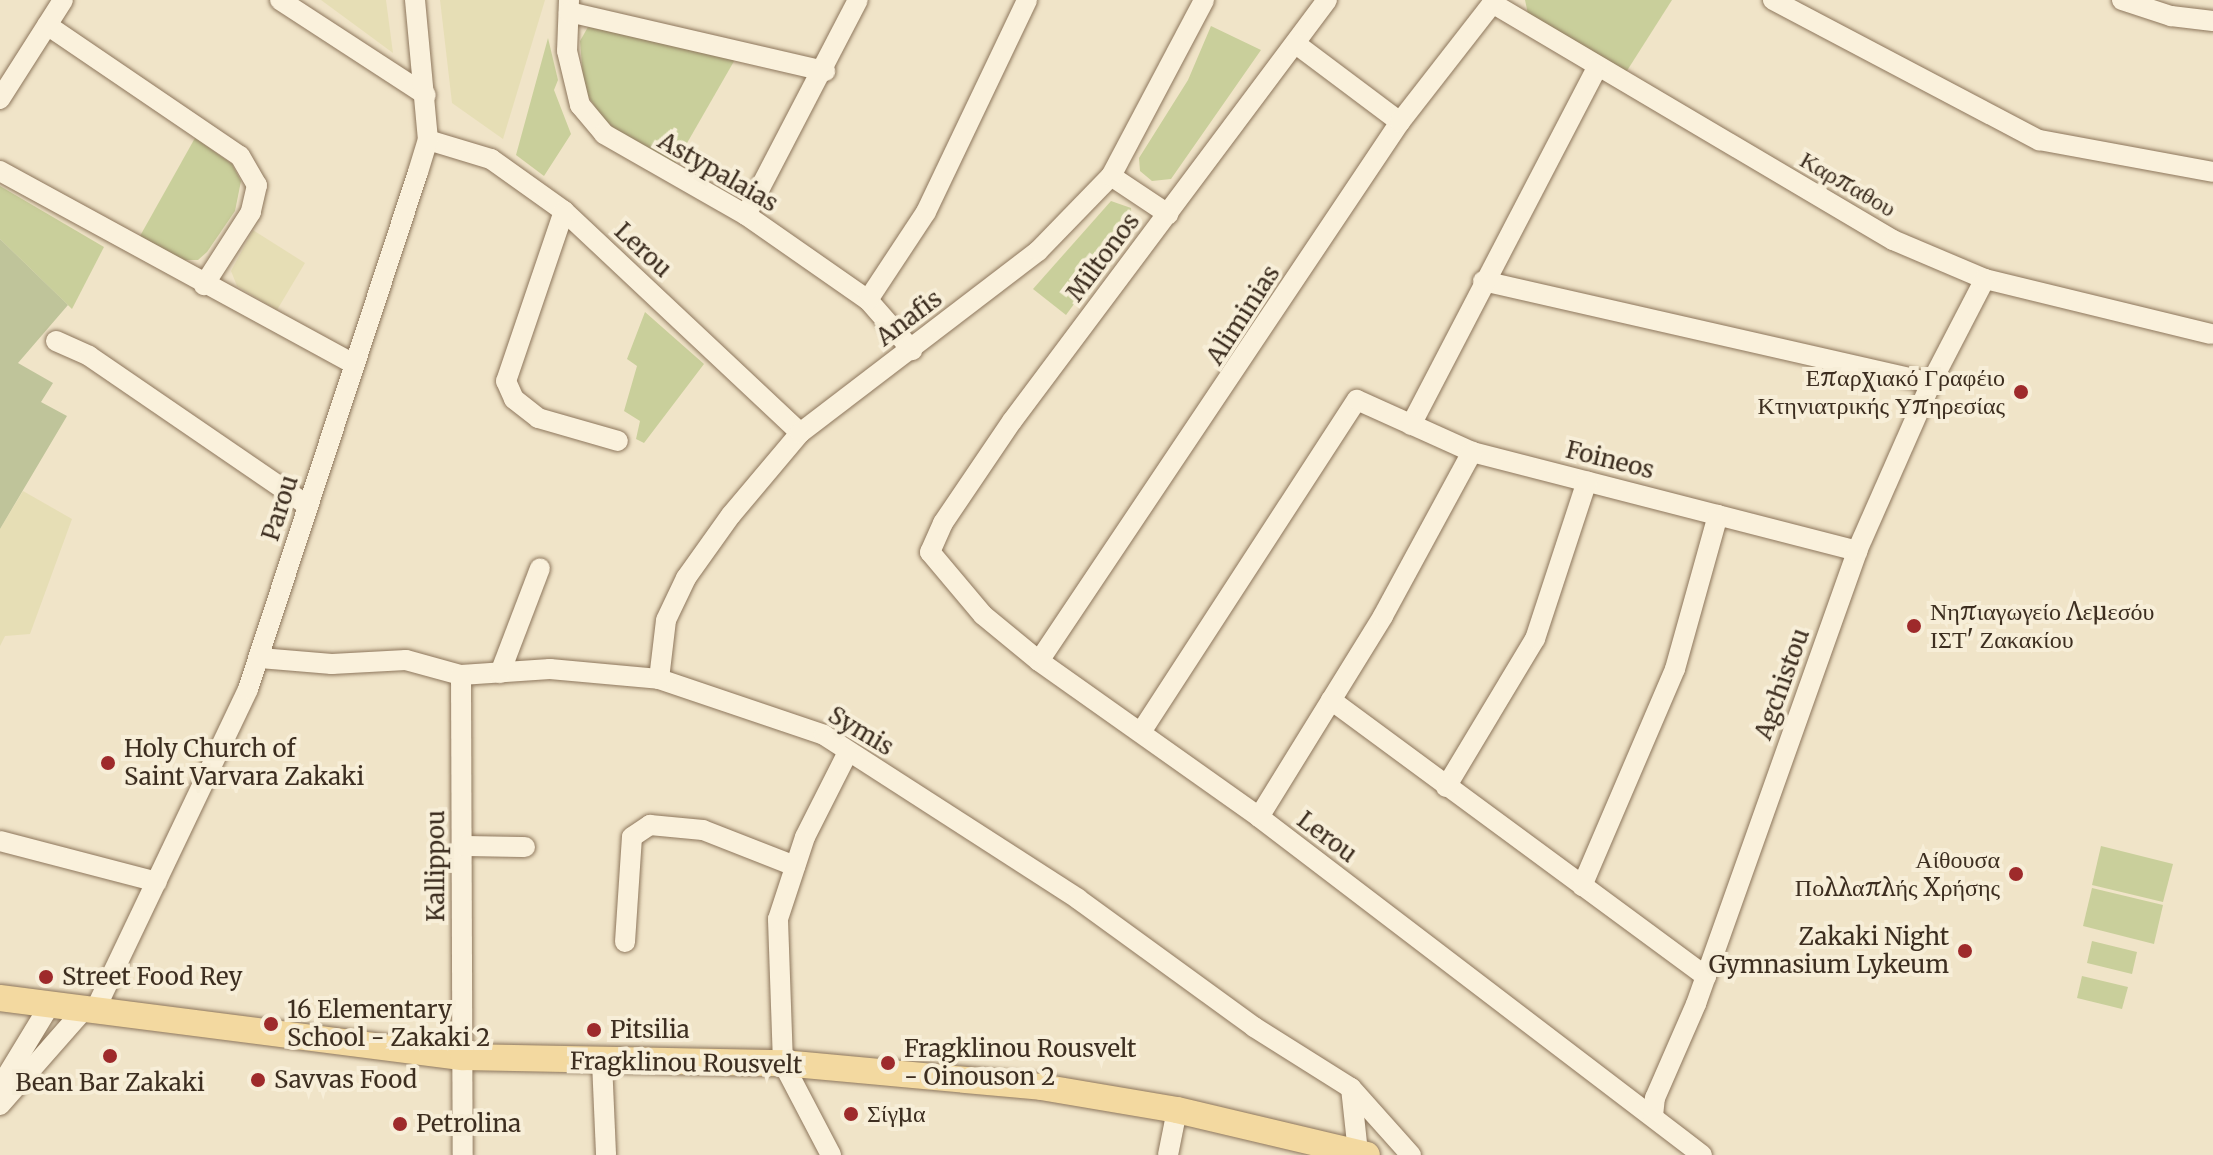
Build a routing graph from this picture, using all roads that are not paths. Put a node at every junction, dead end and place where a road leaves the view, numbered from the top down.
1 (63, 0) edge
2 (280, 0) edge
3 (415, 0) edge
4 (858, 0) edge
5 (1027, 0) edge
6 (1204, 0) edge
7 (1327, 0) edge
8 (1773, 0) edge
9 (2122, 0) edge
10 (1494, 1) edge
11 (569, 6) edge
12 (2213, 21) edge
13 (47, 25) junction
14 (1296, 44) junction
15 (1597, 68) junction
16 (825, 71) junction
17 (426, 95) junction
18 (0, 99) edge
19 (1400, 122) junction
20 (428, 140) junction
21 (0, 171) edge
22 (2213, 172) edge
23 (1111, 176) junction
24 (564, 211) junction
25 (1168, 214) junction
26 (746, 215) junction
27 (1985, 279) junction
28 (1483, 281) junction
29 (204, 285) junction
30 (868, 300) junction
31 (2210, 334) dead end
32 (56, 341) dead end
33 (912, 350) junction
34 (354, 364) junction
35 (1931, 383) junction
36 (1411, 425) junction
37 (800, 433) junction
38 (618, 441) dead end
39 (1472, 452) junction
40 (1587, 481) junction
41 (308, 506) junction
42 (1718, 515) junction
43 (1857, 551) junction
44 (930, 552) joint
45 (540, 568) dead end
46 (260, 658) junction
47 (1039, 661) junction
48 (500, 673) junction
49 (461, 675) junction
50 (659, 679) junction
51 (1331, 700) junction
52 (1141, 732) junction
53 (848, 752) junction
54 (1446, 787) junction
55 (1259, 817) junction
56 (0, 841) edge
57 (462, 846) junction
58 (525, 847) dead end
59 (795, 866) junction
60 (157, 882) junction
61 (1582, 886) junction
62 (625, 942) dead end
63 (1706, 976) junction
64 (0, 998) edge
65 (51, 1003) junction
66 (91, 1008) junction
67 (463, 1057) junction
68 (602, 1062) junction
69 (783, 1063) junction
70 (0, 1087) edge
71 (1351, 1088) junction
72 (0, 1105) edge
73 (1177, 1110) junction
74 (1653, 1116) junction
75 (1363, 1153) edge
76 (463, 1155) edge
77 (606, 1155) edge
78 (831, 1155) edge
79 (1168, 1155) edge
80 (1411, 1155) edge
81 (1702, 1155) edge

1 - 13 street
2 - 17 street
3 - 17 street, Parou
4 - 16 street
5 - 30 street
6 - 23 street, Anafis
7 - 14 street, Miltonos
8 - 22 street
9 - 12 street
10 - 15 street, Καρπαθου
10 - 19 street, Aliminias
11 - 16 street
11 - 26 street, Astypalaias
13 - 18 street
13 - 29 street
14 - 19 street
14 - 25 street, Miltonos
15 - 27 street, Καρπαθου
15 - 28 street
16 - 26 street
17 - 20 street, Parou
19 - 47 street, Aliminias
20 - 24 street, Lerou
20 - 34 street, Parou
21 - 29 street
23 - 25 street
23 - 33 street, Anafis
24 - 37 street, Lerou
24 - 38 street
25 - 44 street, Miltonos
26 - 30 street, Astypalaias
27 - 31 street, Καρπαθου
27 - 35 street, Agchistou
28 - 35 street
28 - 36 street
29 - 34 street
30 - 33 street, Astypalaias
32 - 41 street
33 - 37 street, Anafis
34 - 41 street, Parou
35 - 43 street, Agchistou
36 - 39 street, Foineos
36 - 52 street, Foineos
37 - 50 street, Anafis
39 - 40 street, Foineos
39 - 51 street
40 - 42 street, Foineos
40 - 54 street
41 - 46 street, Parou
42 - 43 street, Foineos
42 - 61 street
43 - 63 street, Agchistou
44 - 47 street, Lerou
45 - 48 street
46 - 49 street, Symis
46 - 60 street, Parou
47 - 52 street, Lerou
48 - 49 street, Symis
48 - 50 street, Symis
49 - 57 street, Kallippou
50 - 53 street, Symis
51 - 54 street
51 - 55 street
52 - 55 street, Lerou
53 - 59 street
53 - 71 street, Symis
54 - 61 street
55 - 74 street, Lerou
56 - 60 street
57 - 58 street
57 - 67 street, Kallippou
59 - 62 street
59 - 69 street
60 - 66 street, Parou
61 - 63 street
63 - 74 street, Agchistou
64 - 65 main road, Fragklinou Rousvelt
65 - 66 main road, Fragklinou Rousvelt
65 - 70 street
66 - 67 main road, Fragklinou Rousvelt
66 - 72 street, Parou
67 - 68 main road, Fragklinou Rousvelt
67 - 76 street, Kallippou
68 - 69 main road, Fragklinou Rousvelt
68 - 77 street
69 - 73 main road, Fragklinou Rousvelt
69 - 78 street
71 - 75 street
71 - 80 street, Symis
73 - 75 main road, Fragklinou Rousvelt
73 - 79 street
74 - 81 street, Lerou

